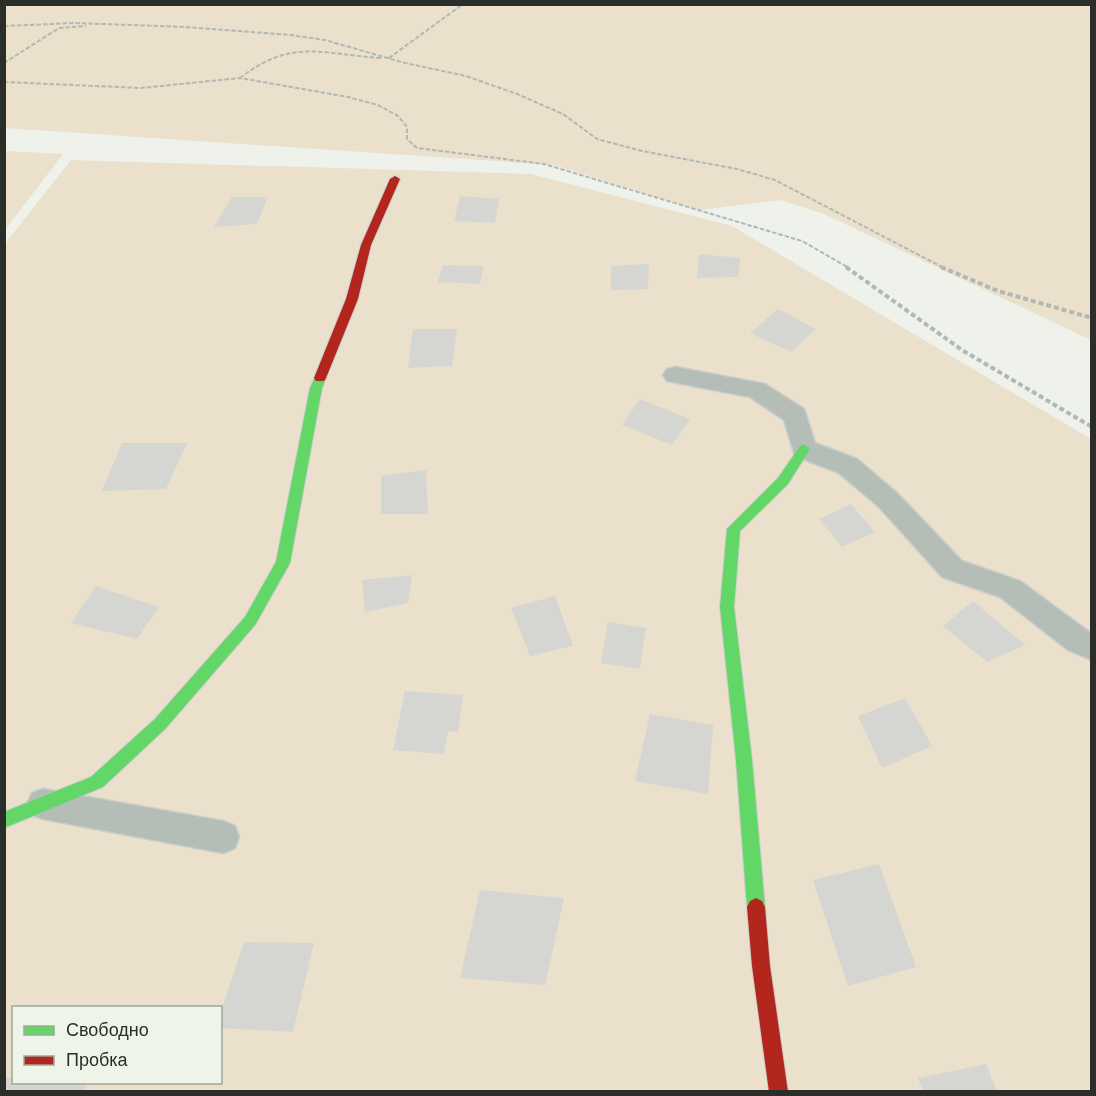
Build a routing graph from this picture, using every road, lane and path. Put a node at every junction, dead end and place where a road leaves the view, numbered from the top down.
1 (463, 4) edge
2 (99, 24) junction
3 (4, 26) edge
4 (388, 58) junction
5 (4, 63) edge
6 (240, 78) junction
7 (4, 82) edge
8 (395, 179) dead end
9 (1092, 318) edge
10 (675, 375) dead end
11 (1092, 427) edge
12 (804, 449) junction
13 (1092, 648) edge
14 (43, 804) junction
15 (4, 820) edge
16 (223, 837) dead end
17 (778, 1092) edge

1 - 4 path
2 - 3 path
2 - 4 path
2 - 5 path
4 - 6 path
4 - 9 path
6 - 7 path
6 - 11 path
8 - 14 street
10 - 12 street
12 - 13 street
12 - 17 street
14 - 15 street
14 - 16 street

